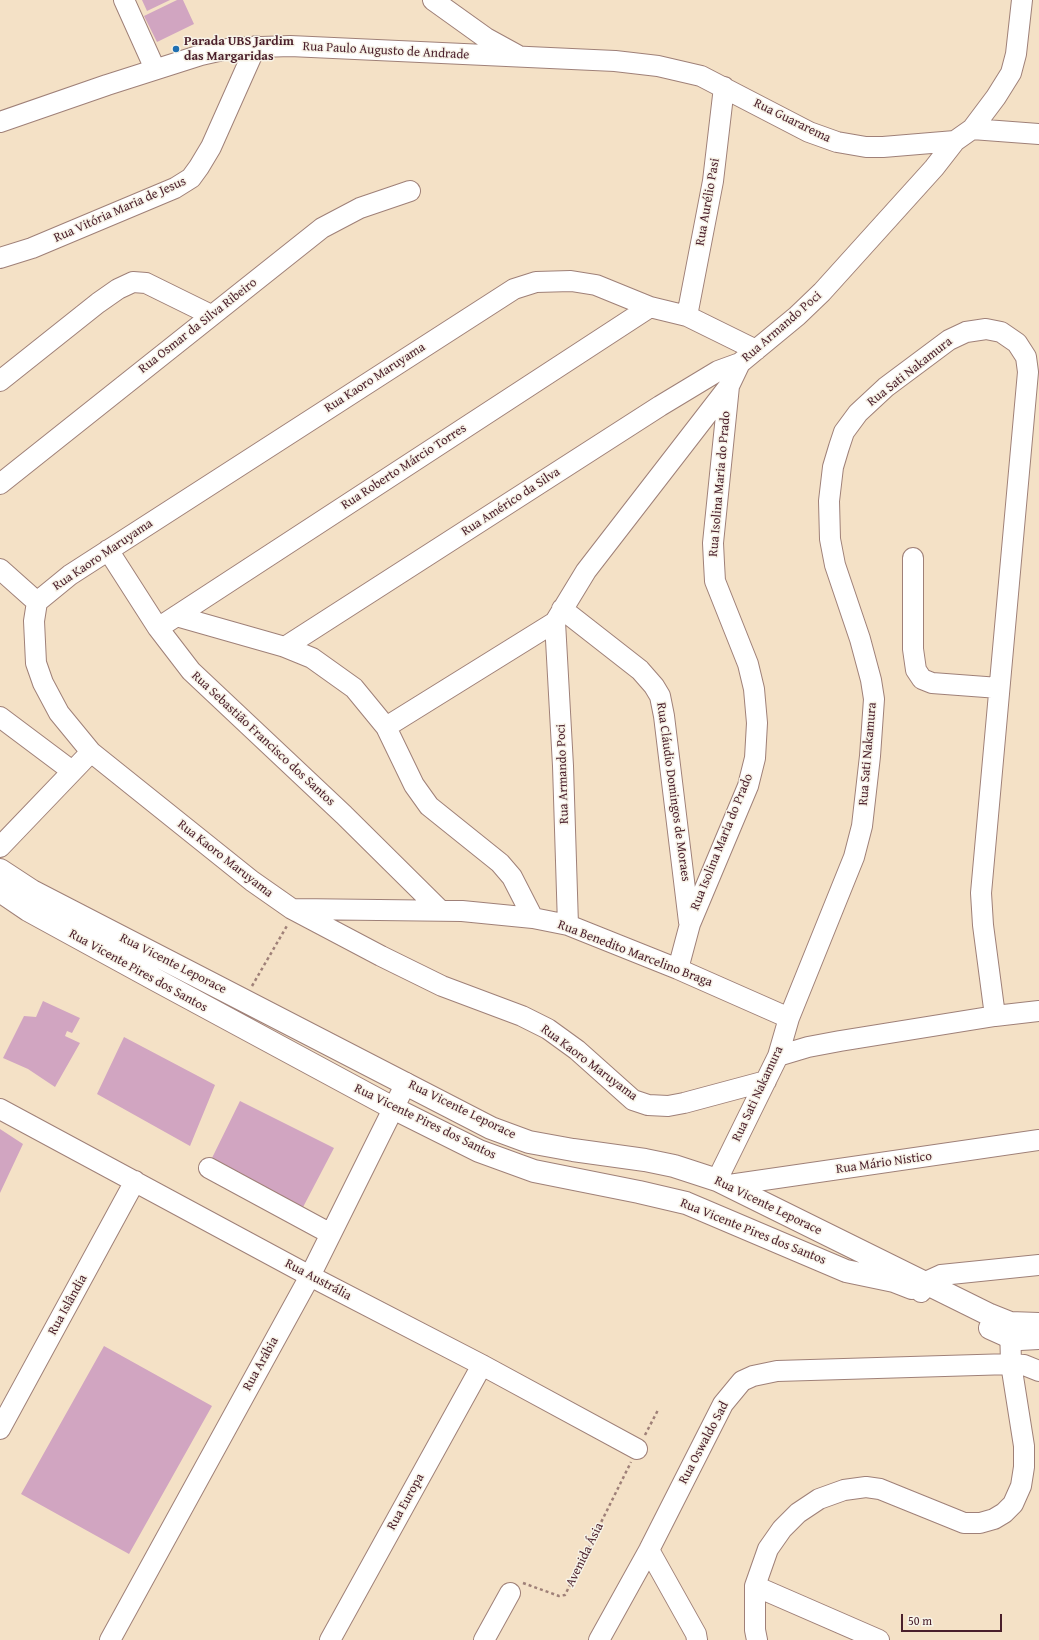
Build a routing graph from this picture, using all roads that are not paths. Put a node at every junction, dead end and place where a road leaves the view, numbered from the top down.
1 (124, 0) edge
2 (433, 0) edge
3 (1022, 0) edge
4 (256, 46) junction
5 (520, 57) junction
6 (155, 69) junction
7 (724, 87) junction
8 (0, 122) edge
9 (972, 129) junction
10 (1039, 134) edge
11 (956, 141) junction
12 (410, 191) dead end
13 (0, 258) edge
14 (650, 307) junction
15 (211, 315) junction
16 (687, 316) junction
17 (756, 350) junction
18 (740, 363) junction
19 (0, 381) edge
20 (729, 386) junction
21 (0, 484) edge
22 (108, 550) junction
23 (913, 558) dead end
24 (0, 569) edge
25 (37, 602) junction
26 (176, 616) junction
27 (558, 616) junction
28 (158, 628) junction
29 (285, 647) junction
30 (999, 688) junction
31 (0, 717) edge
32 (386, 727) junction
33 (91, 752) junction
34 (72, 771) junction
35 (0, 847) edge
36 (0, 870) edge
37 (709, 877) junction
38 (684, 878) junction
39 (0, 891) edge
40 (294, 910) junction
41 (440, 910) junction
42 (532, 918) junction
43 (690, 924) junction
44 (568, 925) junction
45 (678, 968) junction
46 (1039, 1011) edge
47 (995, 1016) junction
48 (789, 1018) junction
49 (778, 1056) junction
50 (766, 1081) junction
51 (406, 1083) junction
52 (0, 1108) edge
53 (393, 1108) junction
54 (1039, 1140) edge
55 (209, 1168) dead end
56 (135, 1181) junction
57 (723, 1183) junction
58 (331, 1234) junction
59 (858, 1249) junction
60 (1039, 1265) edge
61 (846, 1271) junction
62 (310, 1276) junction
63 (924, 1287) junction
64 (1010, 1330) junction
65 (1038, 1333) edge
66 (1011, 1364) junction
67 (482, 1365) junction
68 (1039, 1371) edge
69 (0, 1429) edge
70 (637, 1449) road end
71 (649, 1550) junction
72 (756, 1586) junction
73 (510, 1593) road end
74 (110, 1640) edge
75 (330, 1640) edge
76 (484, 1640) edge
77 (599, 1640) edge
78 (697, 1640) edge
79 (757, 1640) edge
80 (879, 1640) edge

1 - 6 street
2 - 5 street
3 - 9 street
4 - 5 street, Rua Paulo Augusto de Andrade
4 - 6 street, Rua Paulo Augusto de Andrade
4 - 13 street, Rua Vitória Maria de Jesus
5 - 7 street, Rua Guararema
6 - 8 street, Rua Paulo Augusto de Andrade
7 - 11 street, Rua Guararema
7 - 16 street, Rua Aurélio Pasi
9 - 10 street
9 - 11 street
11 - 17 street, Rua Armando Poci
12 - 15 street, Rua Osmar da Silva Ribeiro
14 - 16 street, Rua Kaoro Maruyama
14 - 22 street, Rua Kaoro Maruyama
14 - 26 street, Rua Roberto Márcio Torres
15 - 19 street
15 - 21 street, Rua Osmar da Silva Ribeiro
16 - 17 street, Rua Kaoro Maruyama
17 - 18 street, Rua Armando Poci
18 - 20 street, Rua Armando Poci
18 - 29 street, Rua Américo da Silva
20 - 27 street, Rua Armando Poci
20 - 37 street, Rua Isolina Maria do Prado
22 - 25 street, Rua Kaoro Maruyama
22 - 28 street, Rua Sebastião Francisco dos Santos
23 - 30 street
24 - 25 street
25 - 33 street, Rua Kaoro Maruyama
26 - 28 street, Rua Roberto Márcio Torres
26 - 29 street
27 - 32 street, Rua Armando Poci
27 - 38 street, Rua Cláudio Domingos de Moraes
27 - 44 street, Rua Armando Poci
28 - 41 street, Rua Sebastião Francisco dos Santos
29 - 32 street
30 - 47 street, Rua Sati Nakamura
30 - 48 street, Rua Sati Nakamura
31 - 34 street
32 - 42 street
33 - 34 street
33 - 40 street, Rua Kaoro Maruyama
34 - 35 street
36 - 51 main road, Rua Vicente Leporace
37 - 38 street
37 - 43 street, Rua Isolina Maria do Prado
38 - 43 street, Rua Cláudio Domingos de Moraes
39 - 53 main road, Rua Vicente Pires dos Santos
40 - 41 street, Rua Benedito Marcelino Braga
40 - 50 street, Rua Kaoro Maruyama
41 - 42 street, Rua Benedito Marcelino Braga
42 - 44 street, Rua Benedito Marcelino Braga
43 - 45 street, Rua Isolina Maria do Prado
44 - 45 street, Rua Benedito Marcelino Braga
45 - 48 street, Rua Benedito Marcelino Braga
46 - 47 street
47 - 49 street
48 - 49 street, Rua Sati Nakamura
49 - 50 street, Rua Sati Nakamura
50 - 57 street, Rua Sati Nakamura
51 - 53 street, Rua Arábia
51 - 57 main road, Rua Vicente Leporace
52 - 56 street, Rua Austrália
53 - 58 street, Rua Arábia
53 - 61 main road, Rua Vicente Pires dos Santos
54 - 57 street, Rua Mário Nistico
55 - 58 street
56 - 62 street, Rua Austrália
56 - 69 street, Rua Islândia
57 - 59 main road, Rua Vicente Leporace
58 - 62 street, Rua Arábia
59 - 61 main road
59 - 63 main road, Rua Vicente Leporace
60 - 63 street
61 - 63 main road, Rua Vicente Pires dos Santos
62 - 67 street, Rua Austrália
62 - 74 street, Rua Arábia
63 - 64 main road, Rua Vicente Leporace
64 - 65 main road
64 - 66 street
66 - 68 street, Rua Oswaldo Sad
66 - 71 street, Rua Oswaldo Sad
66 - 72 street
67 - 70 street, Rua Austrália
67 - 75 street, Rua Europa
71 - 77 street, Rua Oswaldo Sad
71 - 78 street
72 - 79 street
72 - 80 street
73 - 76 street

